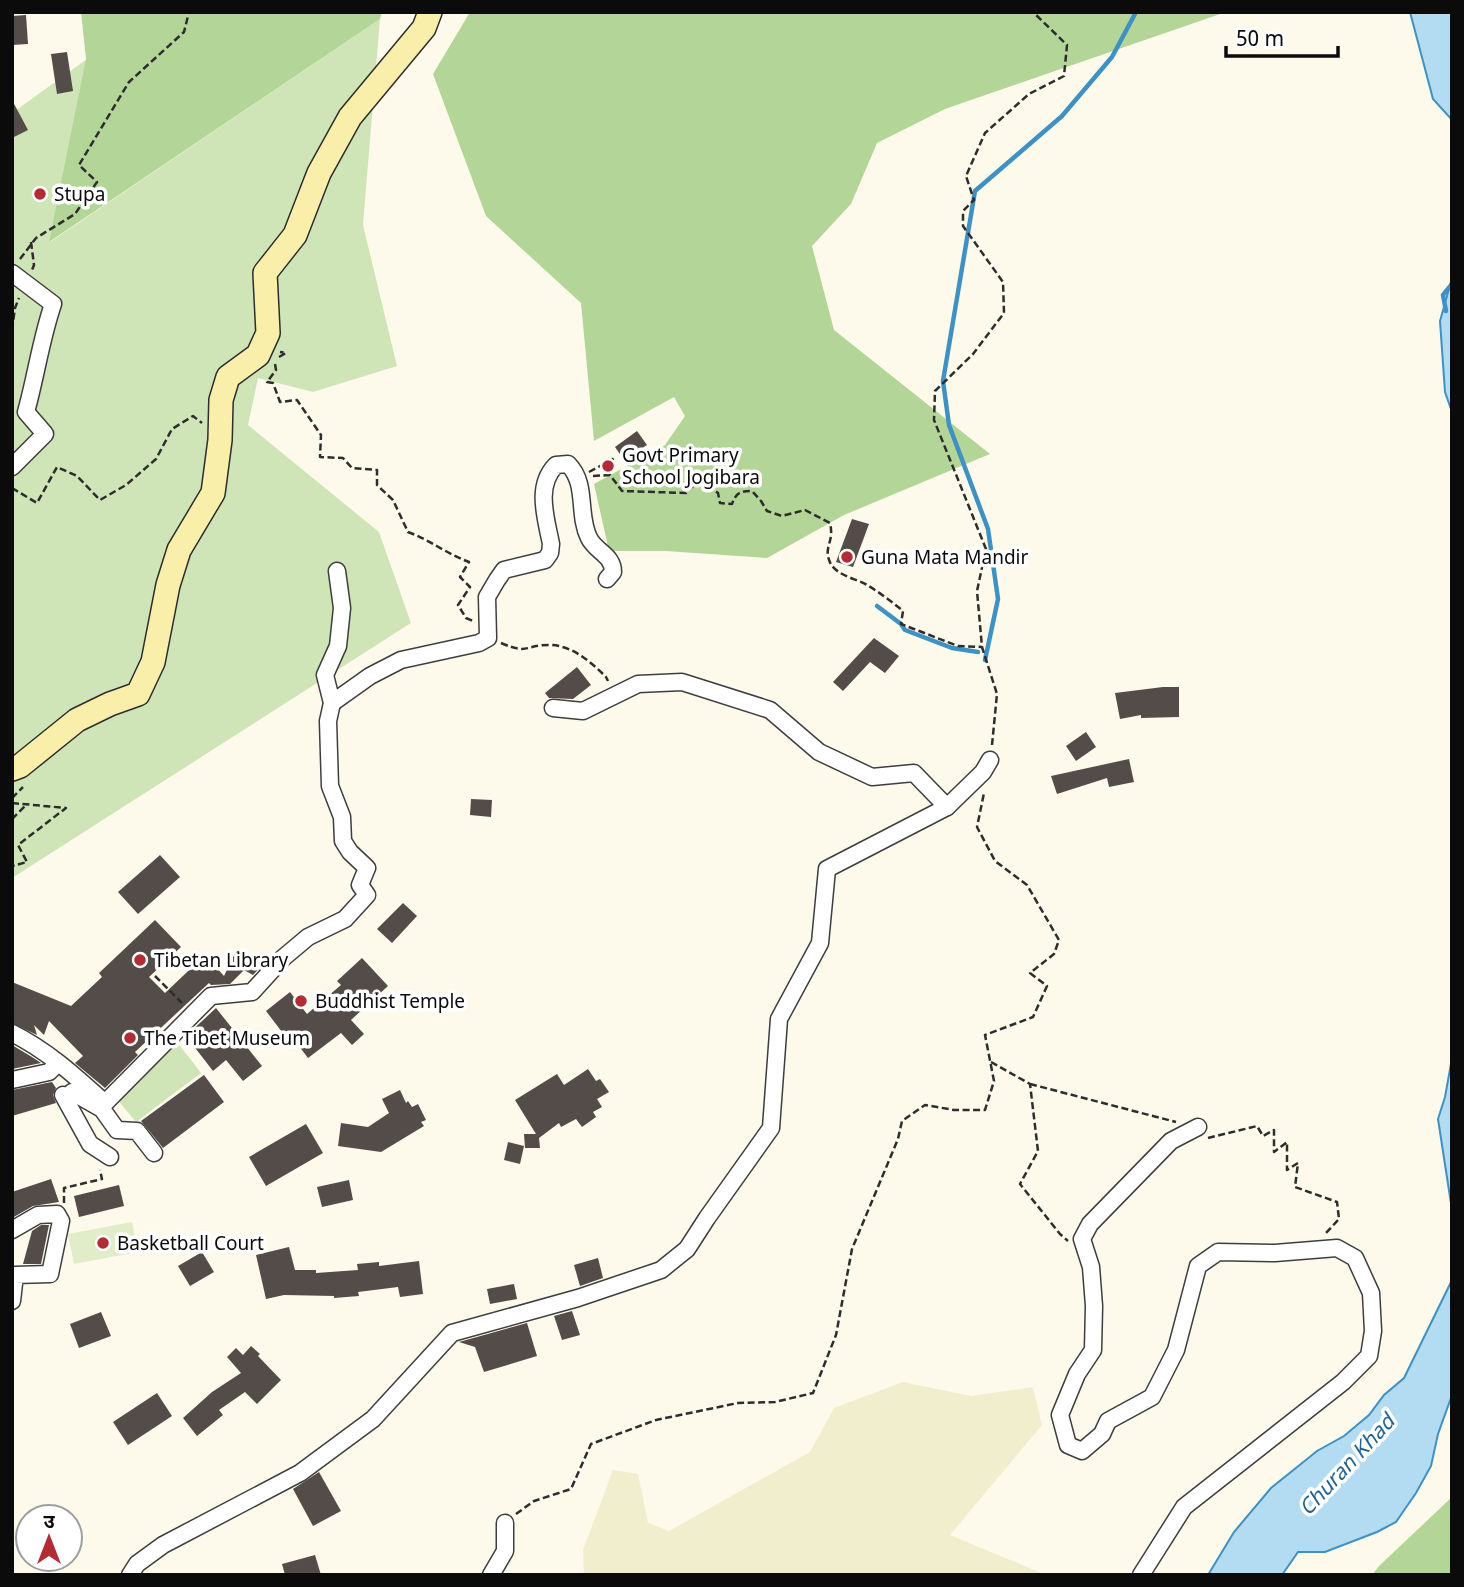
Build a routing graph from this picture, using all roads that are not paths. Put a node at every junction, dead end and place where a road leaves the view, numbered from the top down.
1 (430, 12) edge
2 (15, 267) edge
3 (12, 467) edge
4 (337, 571) dead end
5 (607, 579) dead end
6 (332, 703) junction
7 (553, 708) dead end
8 (990, 760) road end
9 (12, 769) edge
10 (947, 807) junction
11 (12, 1033) edge
12 (52, 1068) dead end
13 (12, 1080) edge
14 (1198, 1127) road end
15 (154, 1153) dead end
16 (110, 1157) road end
17 (12, 1230) edge
18 (12, 1301) edge
19 (505, 1523) road end
20 (130, 1575) edge
21 (491, 1575) edge
22 (1141, 1575) edge

1 - 9 street
2 - 3 street
4 - 6 street
5 - 6 street
6 - 11 street
7 - 10 street
8 - 10 street
10 - 20 street
12 - 13 street
14 - 22 street
15 - 16 street
17 - 18 street
19 - 21 street

